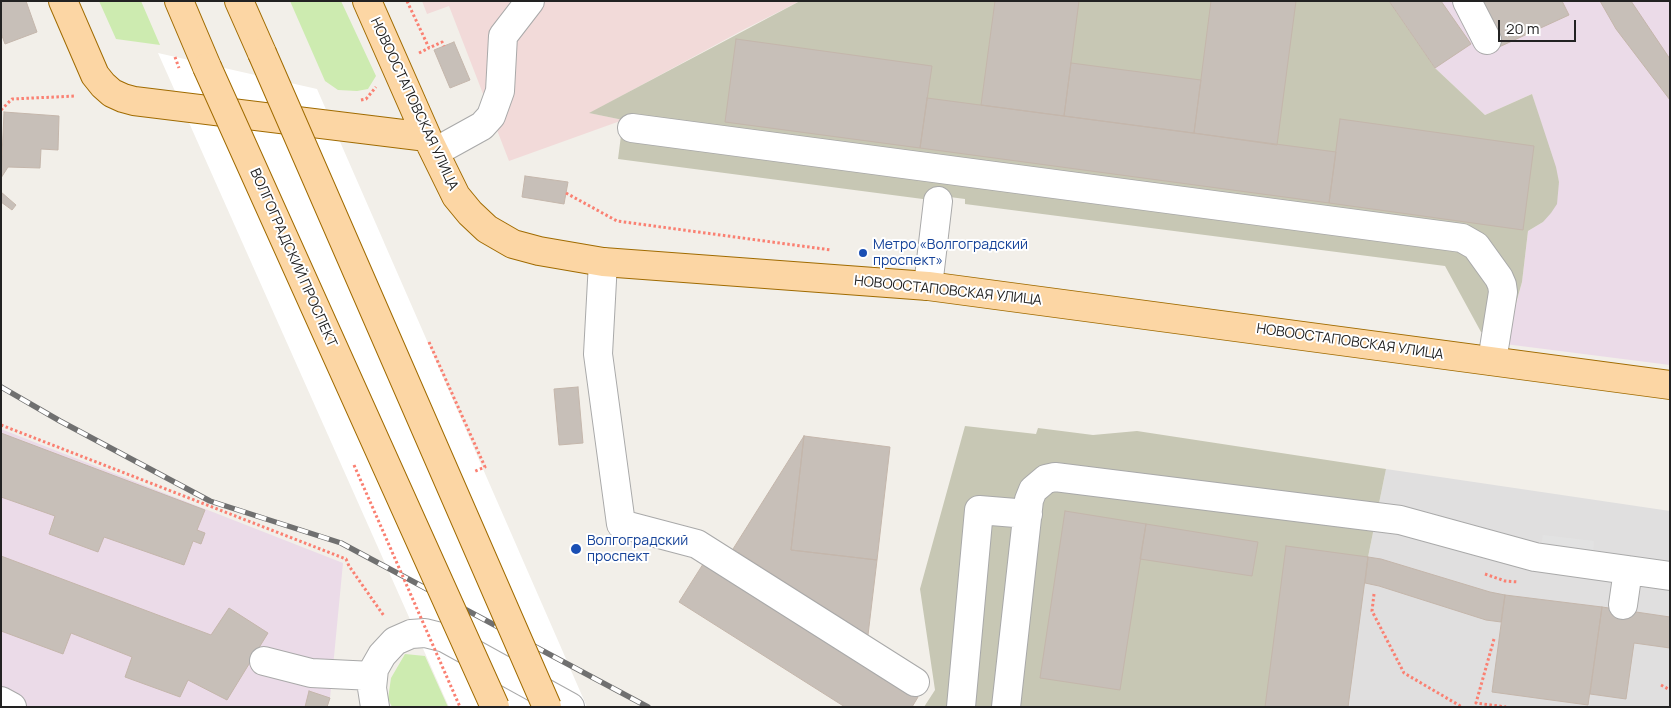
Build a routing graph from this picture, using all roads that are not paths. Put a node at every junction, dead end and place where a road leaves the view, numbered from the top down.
1 (63, 1) edge
2 (179, 1) edge
3 (239, 1) edge
4 (366, 1) edge
5 (530, 1) edge
6 (1467, 1) edge
7 (1487, 40) dead end
8 (632, 128) dead end
9 (431, 145) junction
10 (938, 201) dead end
11 (604, 262) junction
12 (928, 286) junction
13 (1492, 362) junction
14 (1670, 385) edge
15 (1028, 514) junction
16 (1628, 570) junction
17 (1670, 576) edge
18 (1623, 606) dead end
19 (264, 661) dead end
20 (373, 676) junction
21 (915, 682) dead end
22 (1, 701) edge
23 (12, 707) edge
24 (374, 707) edge
25 (495, 707) edge
26 (547, 707) edge
27 (570, 707) edge
28 (961, 707) edge
29 (1006, 707) edge

1 - 9 main road
2 - 25 main road, ВОЛГОГРАДСКИЙ ПРОСПЕКТ, bridge
3 - 26 main road, bridge
4 - 9 main road, НОВООСТАПОВСКАЯ УЛИЦА
5 - 9 street
6 - 7 street
8 - 13 street
9 - 11 main road, НОВООСТАПОВСКАЯ УЛИЦА
10 - 12 street
11 - 12 main road, НОВООСТАПОВСКАЯ УЛИЦА
11 - 21 street
12 - 13 main road, НОВООСТАПОВСКАЯ УЛИЦА
13 - 14 main road, НОВООСТАПОВСКАЯ УЛИЦА
15 - 16 street
15 - 28 street
15 - 29 street
16 - 17 street
16 - 18 street
19 - 20 street
20 - 24 street
20 - 27 street
22 - 23 street

